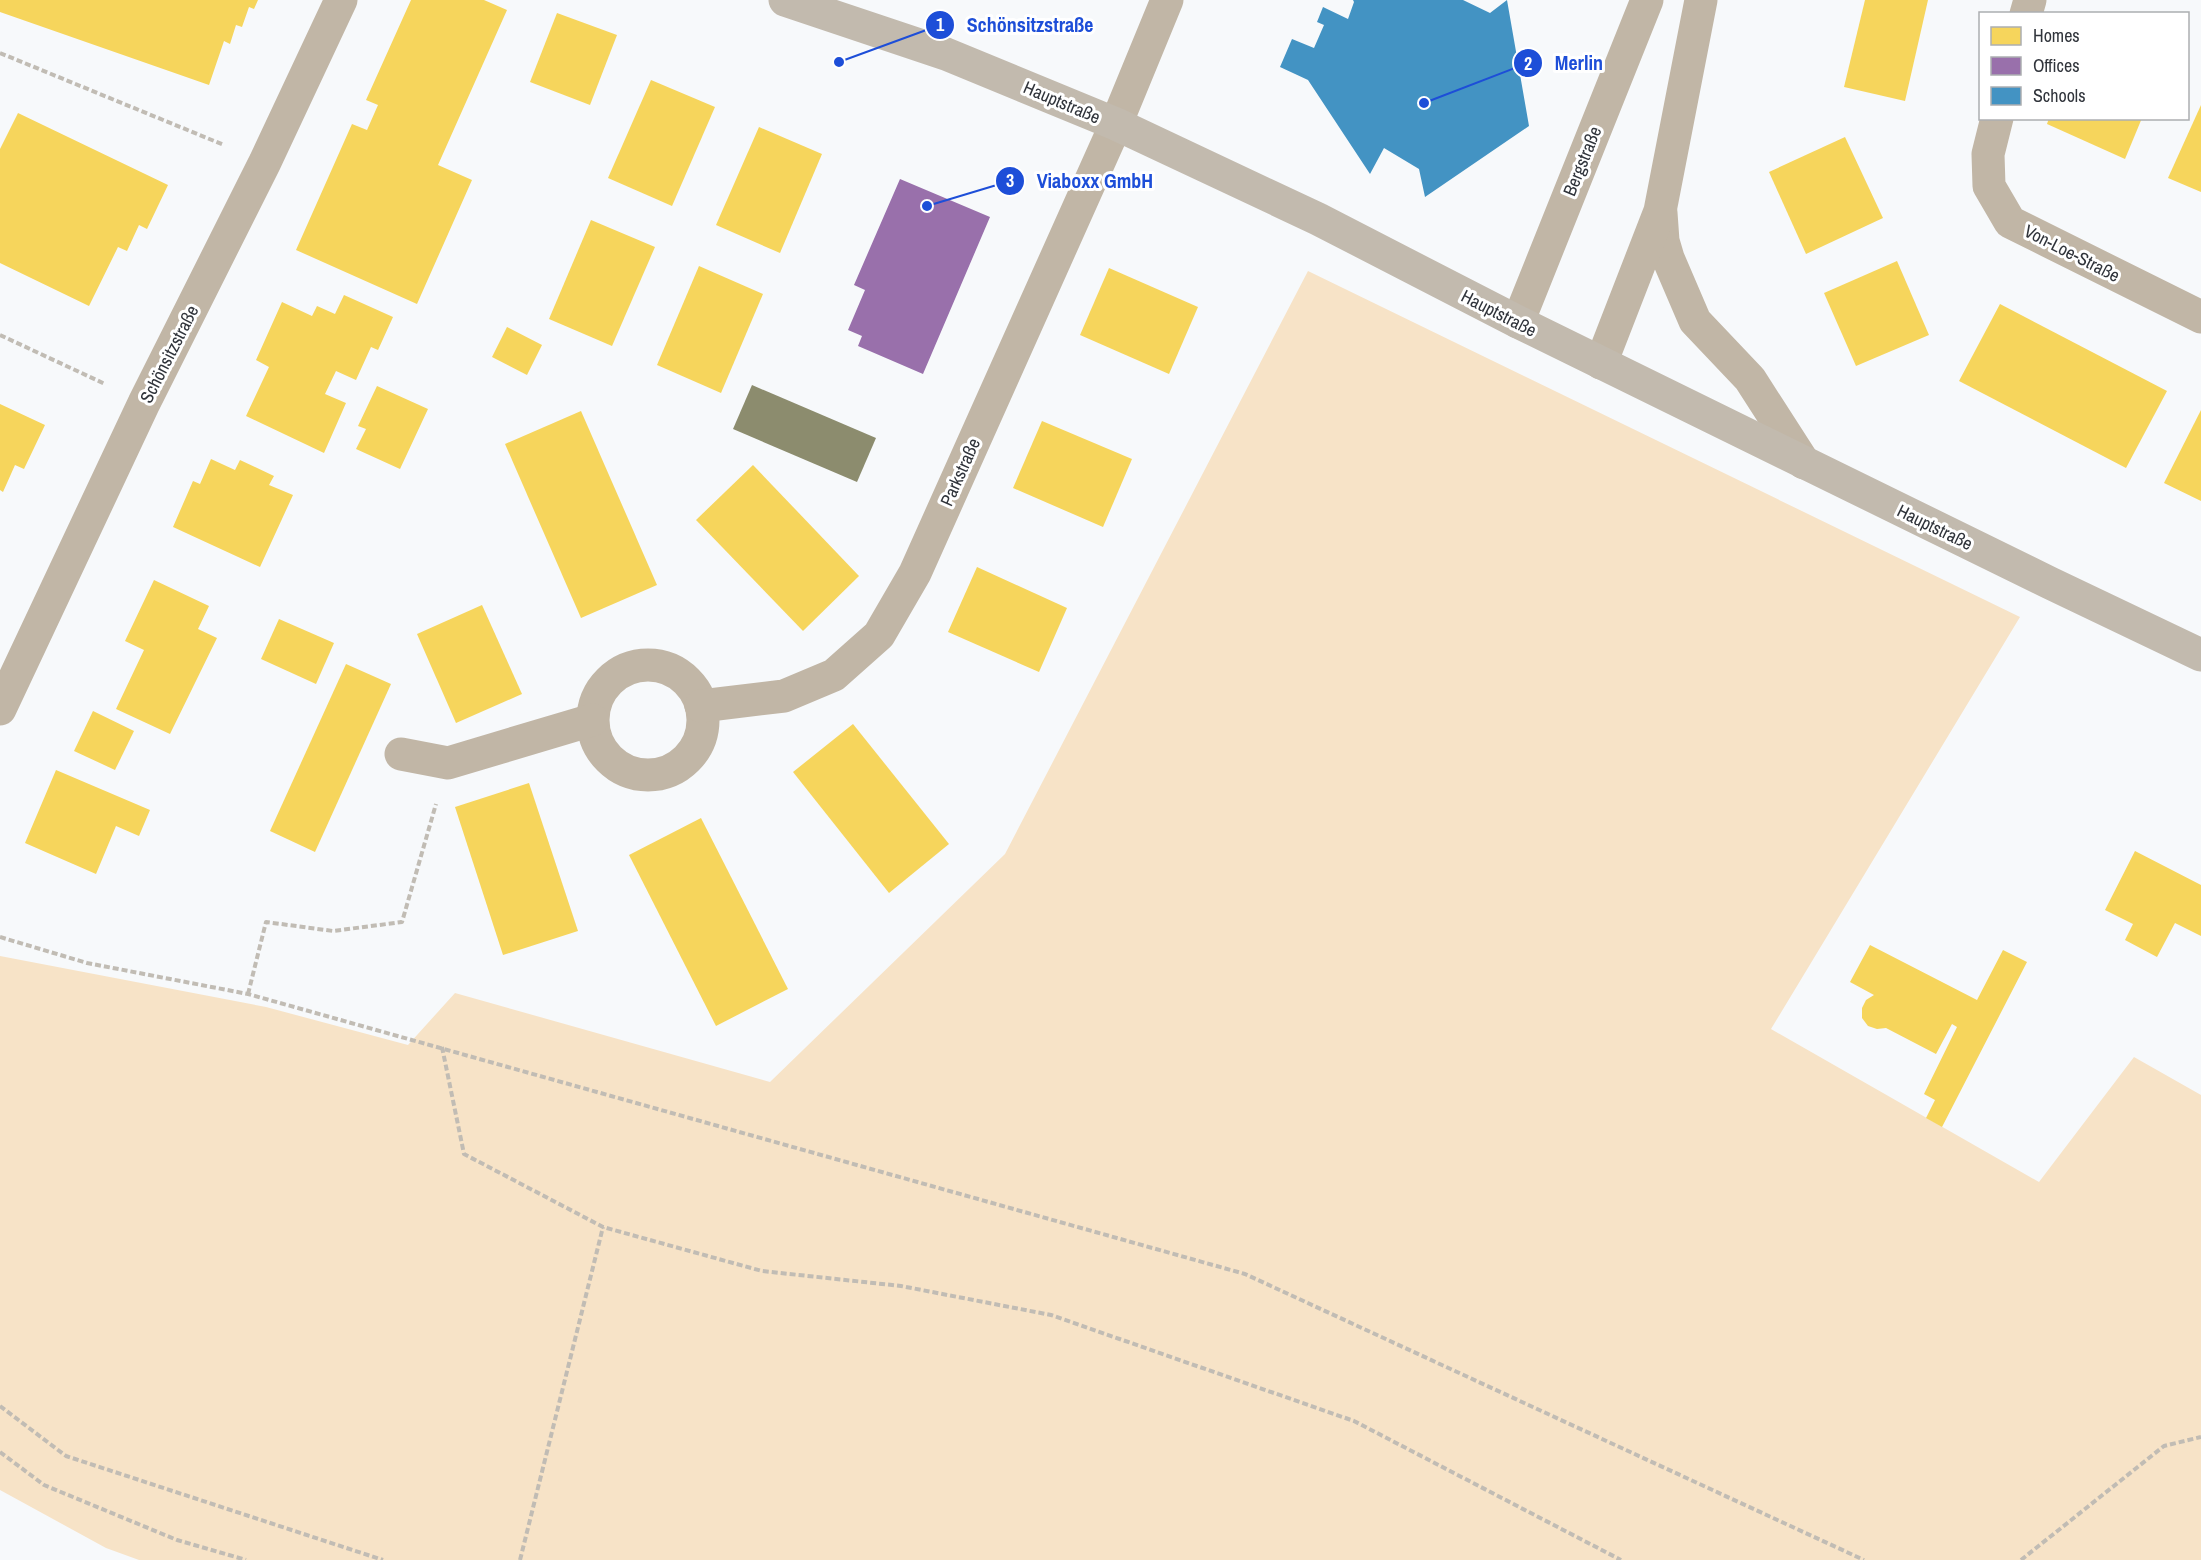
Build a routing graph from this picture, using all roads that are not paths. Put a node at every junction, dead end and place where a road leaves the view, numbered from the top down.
1 (341, 0) edge
2 (785, 0) edge
3 (1167, 0) edge
4 (1647, 0) edge
5 (1701, 0) edge
6 (1996, 120) edge
7 (1116, 124) junction
8 (1660, 211) junction
9 (2201, 317) edge
10 (1518, 322) junction
11 (1601, 363) junction
12 (1804, 463) junction
13 (2201, 655) edge
14 (4, 689) edge
15 (701, 706) junction
16 (592, 720) junction
17 (401, 754) dead end

1 - 14 street, Schönsitzstraße
2 - 7 main road, Hauptstraße
3 - 7 street, Parkstraße
4 - 10 street, Bergstraße
5 - 8 street
6 - 9 street, Von-Loe-Straße
7 - 10 main road, Hauptstraße
7 - 15 street, Parkstraße
8 - 11 street
8 - 12 street
10 - 11 main road, Hauptstraße
11 - 12 main road, Hauptstraße
12 - 13 main road, Hauptstraße
15 - 16 street
15 - 16 street
16 - 17 street

